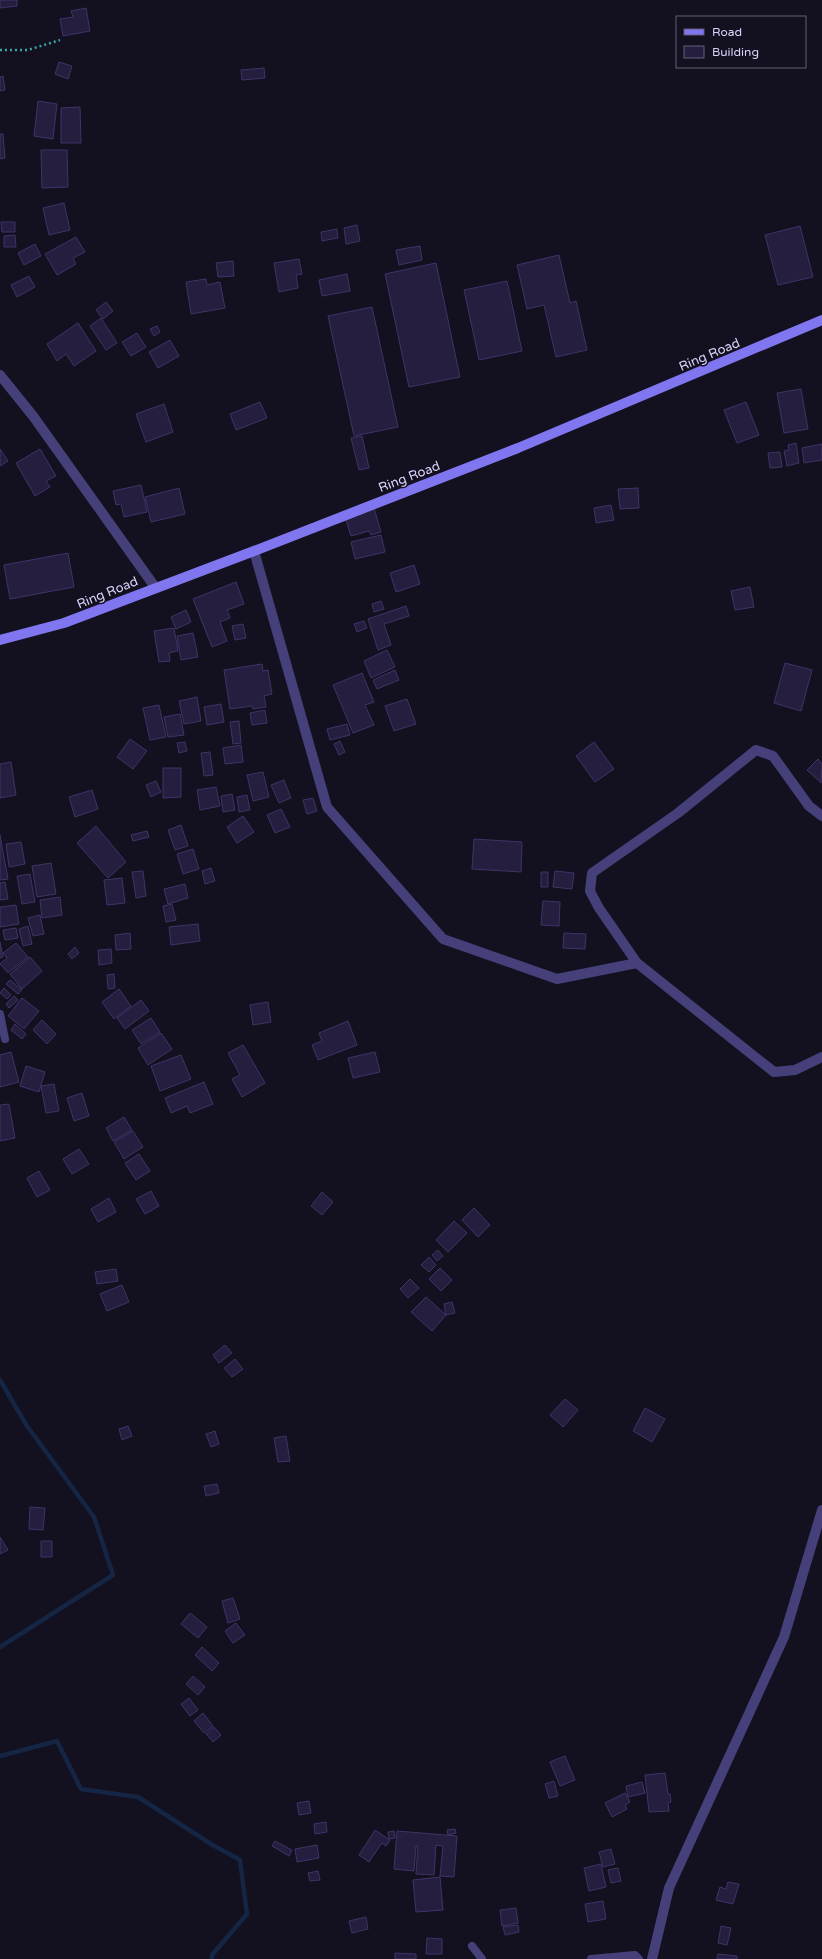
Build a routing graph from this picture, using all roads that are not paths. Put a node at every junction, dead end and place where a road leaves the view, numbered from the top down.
1 (822, 320) edge
2 (0, 375) edge
3 (254, 551) junction
4 (155, 587) junction
5 (0, 640) edge
6 (822, 816) edge
7 (637, 963) junction
8 (0, 1014) edge
9 (5, 1039) dead end
10 (822, 1057) edge
11 (822, 1510) edge
12 (472, 1946) dead end
13 (482, 1959) edge
14 (591, 1959) edge
15 (639, 1959) edge
16 (652, 1959) edge

1 - 3 main road, Ring Road
2 - 4 street
3 - 4 main road, Ring Road
3 - 7 street
4 - 5 main road, Ring Road
6 - 7 street
7 - 10 street
8 - 9 lane
11 - 16 street
12 - 13 lane
14 - 15 lane

